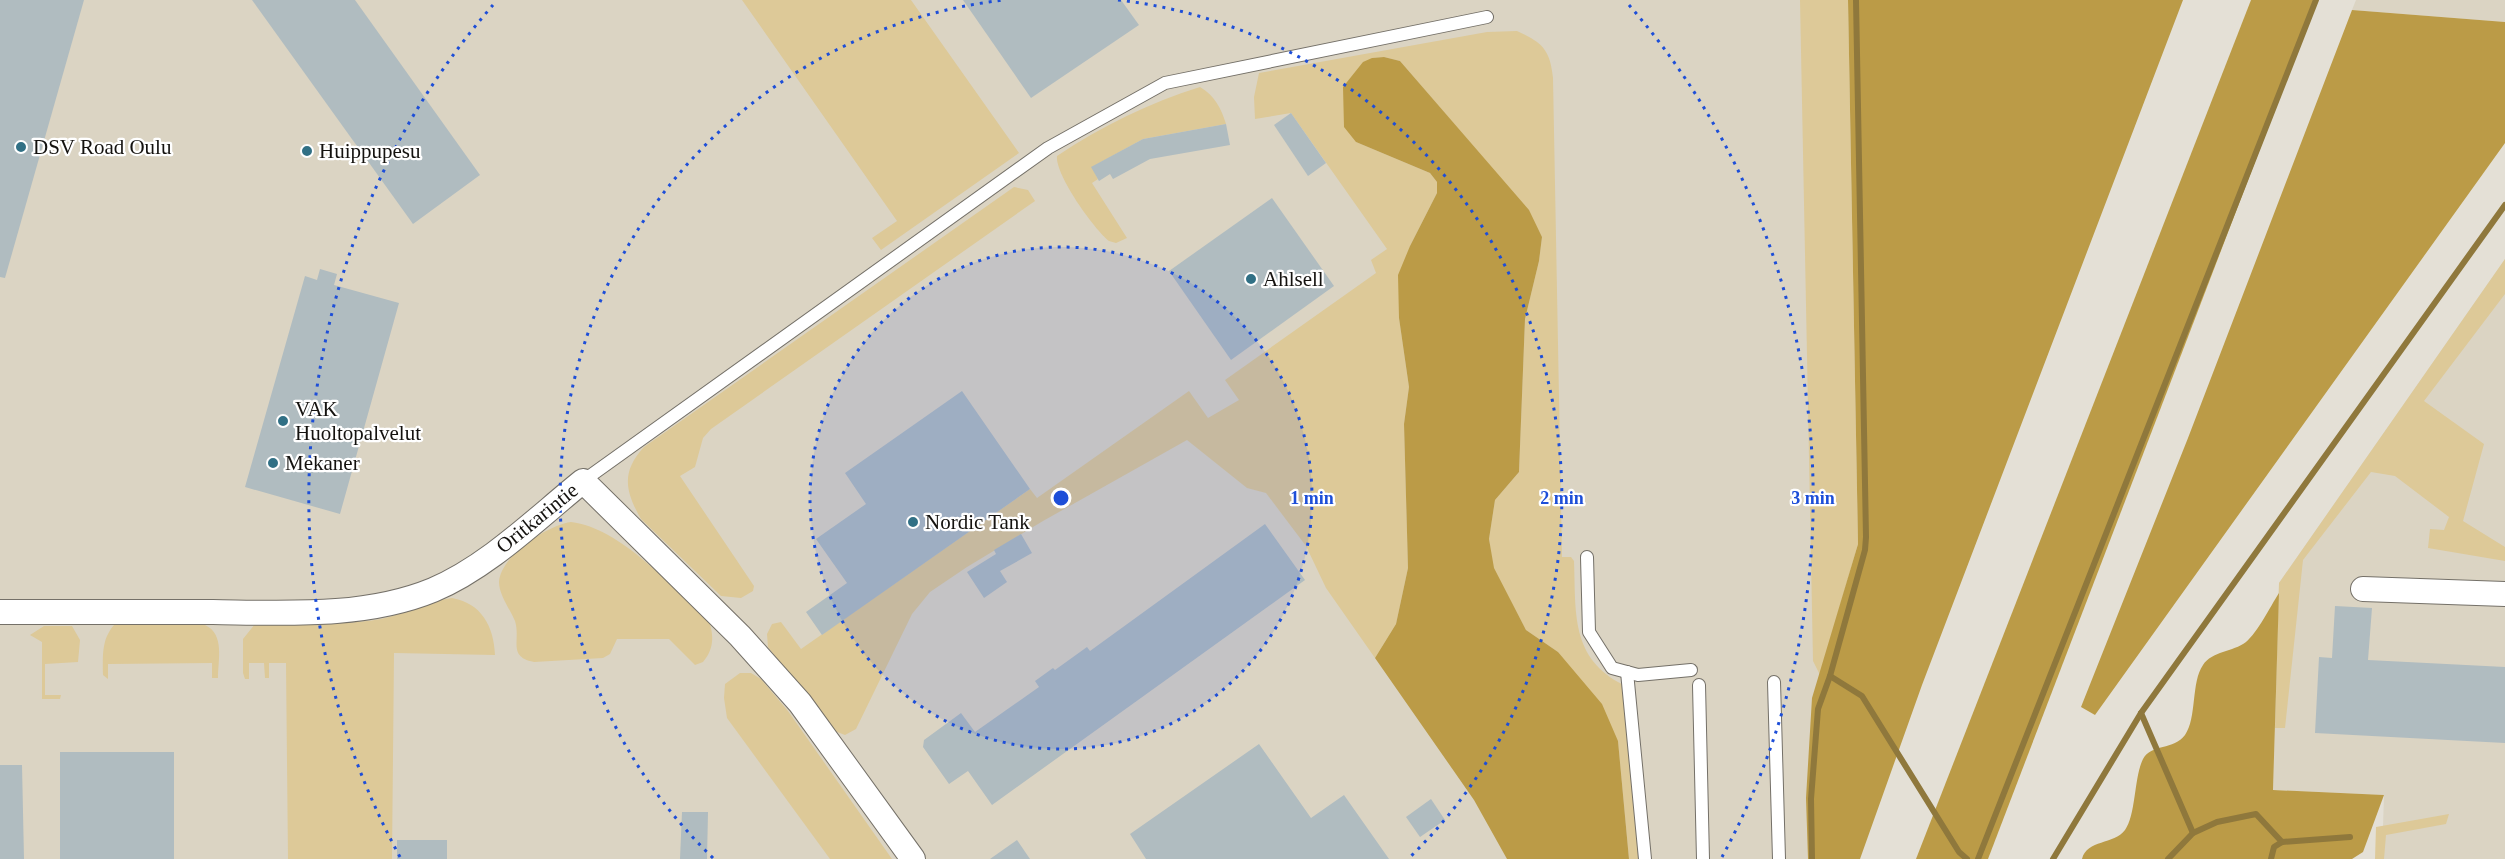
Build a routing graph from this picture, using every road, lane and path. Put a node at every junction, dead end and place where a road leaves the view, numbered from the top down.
1 (1487, 17) dead end
2 (583, 481) junction
3 (1587, 556) dead end
4 (2363, 589) dead end
5 (2505, 594) edge
6 (0, 612) edge
7 (1691, 670) dead end
8 (1628, 672) junction
9 (1774, 682) dead end
10 (1699, 685) dead end
11 (913, 859) edge
12 (1645, 859) edge
13 (1702, 859) edge
14 (1779, 859) edge

1 - 2 lane
2 - 6 street, Oritkarintie
2 - 11 street, Oritkarintie
3 - 8 lane
4 - 5 street
7 - 8 lane
8 - 12 lane
9 - 14 lane
10 - 13 lane

